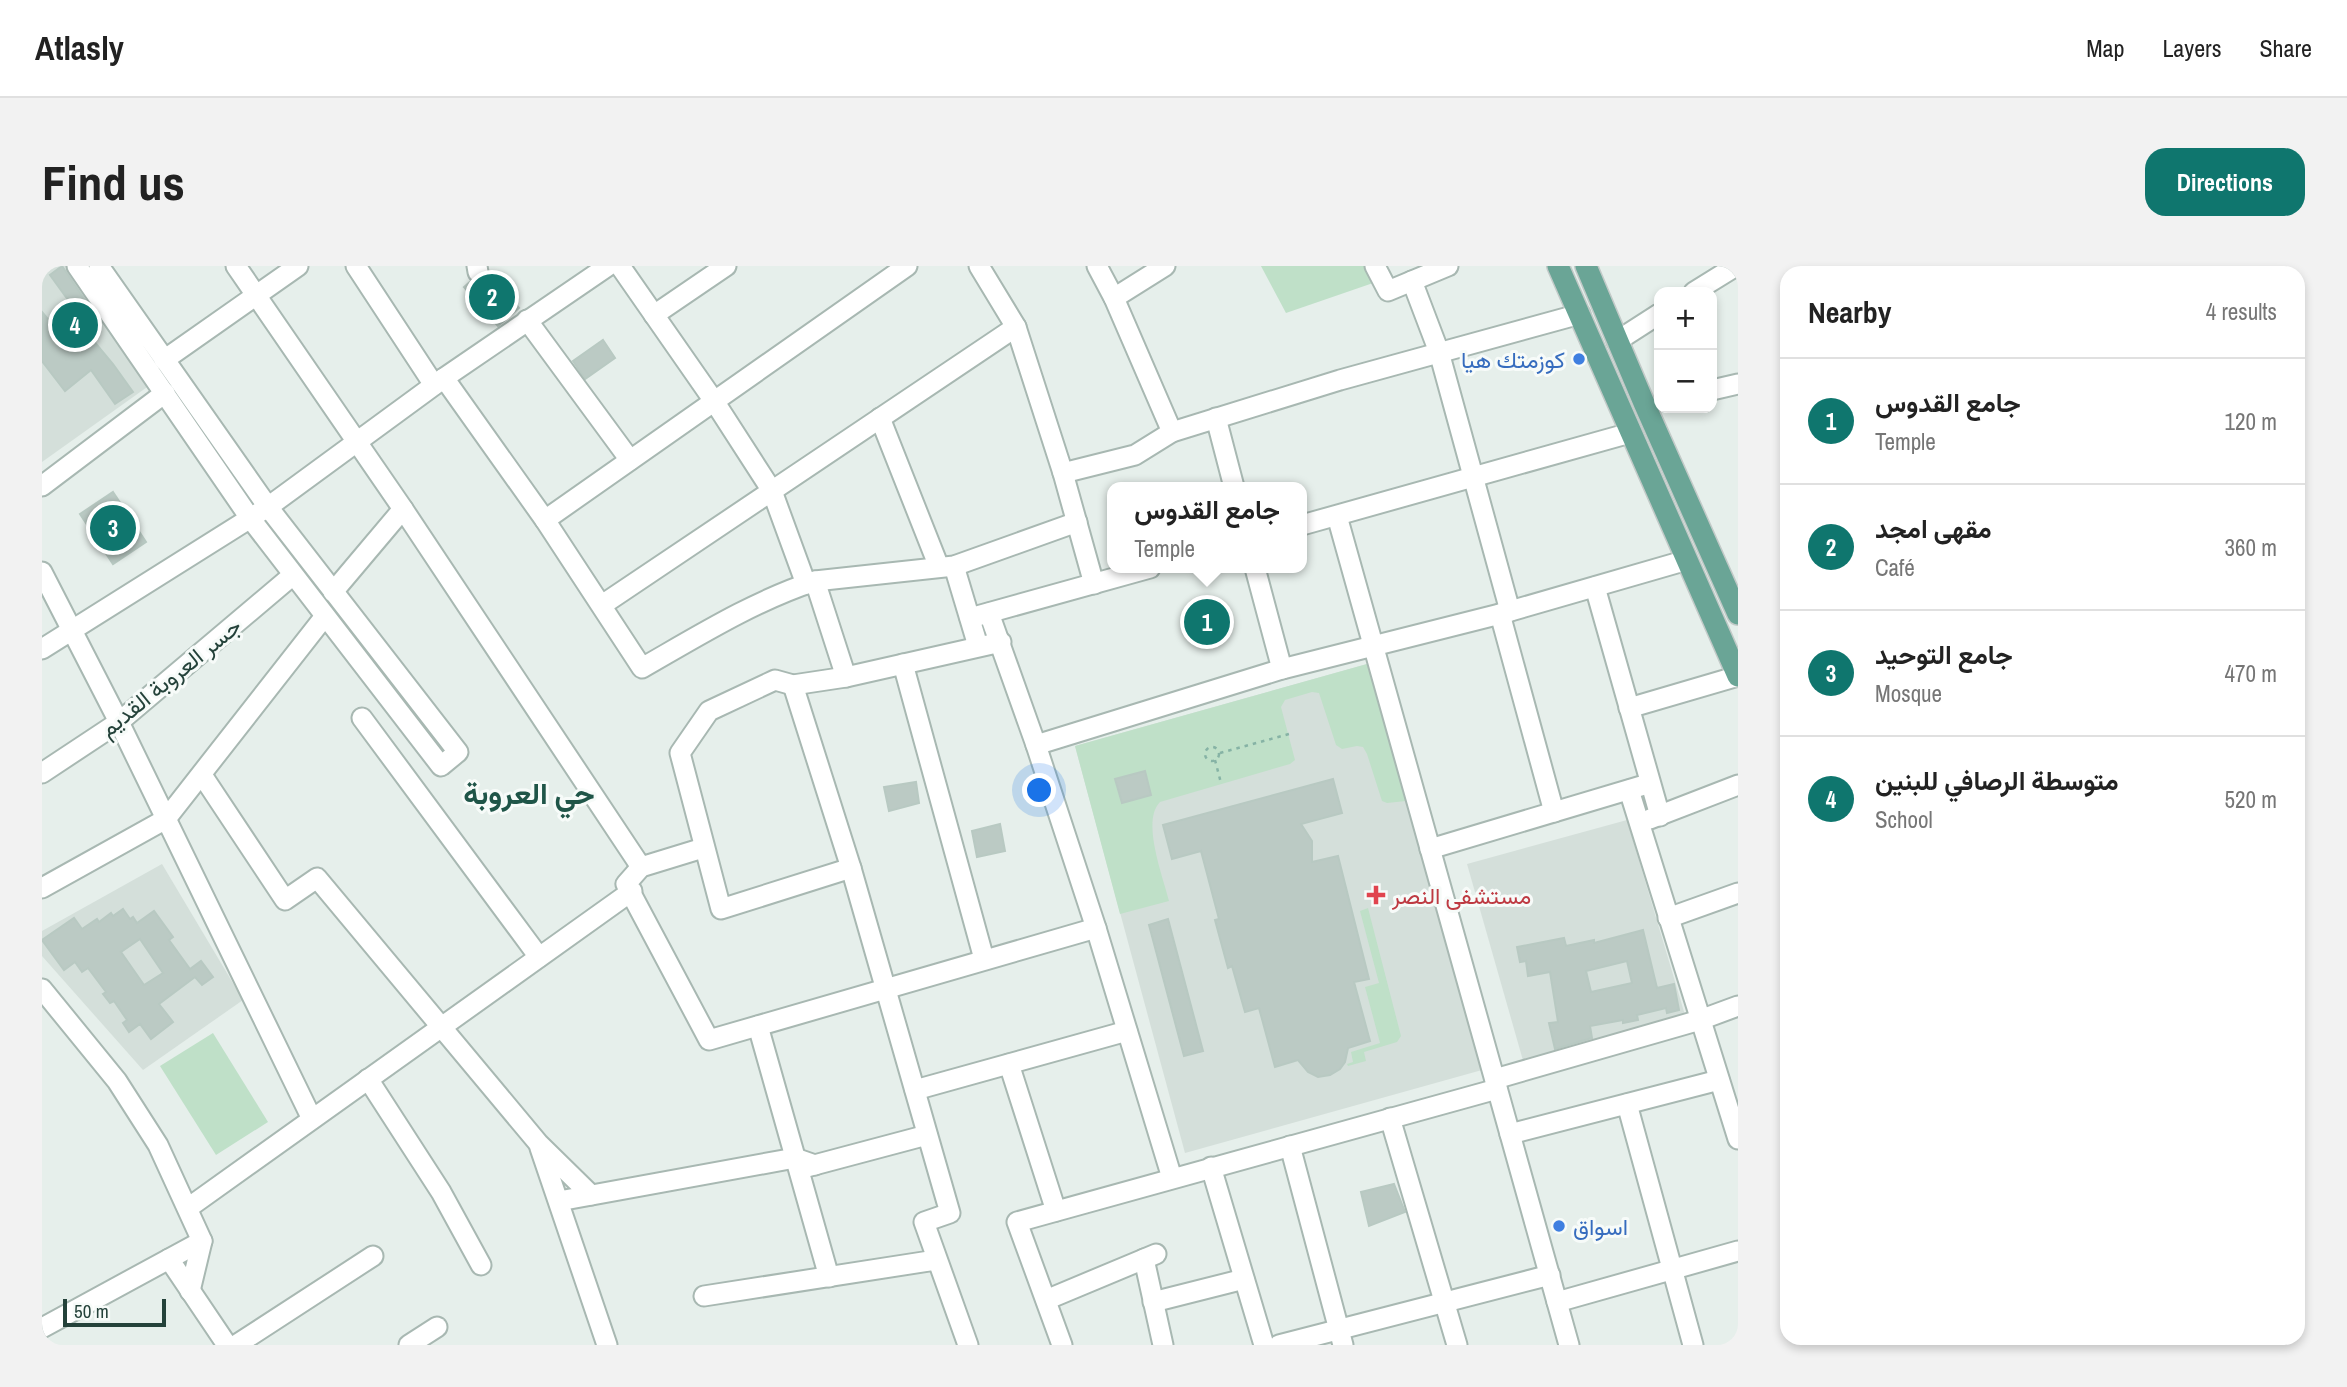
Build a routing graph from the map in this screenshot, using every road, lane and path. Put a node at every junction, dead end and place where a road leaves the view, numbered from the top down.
1 (77, 266) edge
2 (236, 266) edge
3 (298, 266) edge
4 (356, 266) edge
5 (608, 266) edge
6 (620, 266) edge
7 (726, 266) edge
8 (907, 266) edge
9 (979, 266) edge
10 (1097, 266) edge
11 (1165, 266) edge
12 (1375, 266) edge
13 (1448, 266) edge
14 (1558, 266) edge
15 (1586, 266) edge
16 (1736, 266) edge
17 (106, 269) edge
18 (1412, 281) junction
19 (1702, 287) edge
20 (257, 295) junction
21 (1114, 298) junction
22 (1580, 314) junction
23 (654, 315) junction
24 (1654, 317) edge
25 (527, 320) junction
26 (1016, 327) junction
27 (1617, 341) junction
28 (1438, 352) junction
29 (164, 360) junction
30 (439, 381) junction
31 (1736, 389) edge
32 (1717, 390) edge
33 (165, 393) junction
34 (714, 401) junction
35 (1652, 402) edge
36 (880, 418) junction
37 (1216, 418) junction
38 (1171, 432) junction
39 (1630, 433) junction
40 (358, 442) junction
41 (630, 460) junction
42 (1063, 473) junction
43 (1472, 478) junction
44 (1233, 482) edge
45 (42, 486) edge
46 (772, 491) junction
47 (268, 506) junction
48 (404, 509) junction
49 (1337, 516) junction
50 (250, 518) junction
51 (545, 520) junction
52 (1077, 522) junction
53 (1307, 524) edge
54 (1687, 560) junction
55 (947, 566) junction
56 (42, 572) edge
57 (1131, 573) edge
58 (1256, 573) edge
59 (293, 575) junction
60 (810, 582) junction
61 (1094, 583) junction
62 (1595, 587) junction
63 (333, 592) junction
64 (602, 605) junction
65 (1505, 612) junction
66 (1738, 614) edge
67 (325, 616) junction
68 (979, 616) junction
69 (72, 630) junction
70 (1001, 642) junction
71 (978, 646) junction
72 (1373, 646) junction
73 (42, 649) edge
74 (903, 664) junction
75 (1282, 669) junction
76 (1738, 676) edge
77 (846, 677) junction
78 (793, 685) junction
79 (1629, 709) junction
80 (362, 718) dead end
81 (119, 722) junction
82 (1289, 734) dead end
83 (1037, 745) junction
84 (1220, 753) junction
85 (1215, 760) junction
86 (42, 773) edge
87 (202, 775) junction
88 (1221, 783) dead end
89 (1650, 783) junction
90 (1738, 785) edge
91 (1629, 789) junction
92 (1554, 812) junction
93 (1660, 816) junction
94 (166, 819) junction
95 (1639, 822) junction
96 (703, 848) junction
97 (1430, 849) junction
98 (641, 867) junction
99 (851, 868) junction
100 (42, 888) edge
101 (632, 891) junction
102 (1738, 893) edge
103 (1668, 918) junction
104 (1096, 928) junction
105 (539, 957) junction
106 (984, 959) junction
107 (885, 988) junction
108 (42, 989) edge
109 (1738, 1006) edge
110 (1700, 1020) junction
111 (758, 1026) junction
112 (441, 1027) junction
113 (1127, 1031) junction
114 (1009, 1065) junction
115 (368, 1079) junction
116 (1719, 1080) junction
117 (1496, 1084) junction
118 (915, 1090) junction
119 (1627, 1104) junction
120 (1734, 1114) edge
121 (1390, 1118) junction
122 (312, 1119) junction
123 (1510, 1134) junction
124 (927, 1135) junction
125 (1738, 1139) edge
126 (539, 1144) junction
127 (1290, 1146) junction
128 (803, 1164) junction
129 (1210, 1167) junction
130 (1172, 1178) junction
131 (591, 1195) junction
132 (559, 1201) junction
133 (188, 1208) junction
134 (1056, 1212) junction
135 (202, 1241) junction
136 (1738, 1251) edge
137 (373, 1256) dead end
138 (169, 1259) junction
139 (936, 1260) junction
140 (481, 1265) dead end
141 (1672, 1268) junction
142 (1550, 1275) junction
143 (829, 1277) junction
144 (1244, 1279) junction
145 (190, 1291) junction
146 (705, 1296) dead end
147 (1046, 1300) junction
148 (1153, 1302) junction
149 (1557, 1302) junction
150 (1444, 1303) junction
151 (437, 1327) dead end
152 (42, 1328) edge
153 (1341, 1337) edge
154 (227, 1345) edge
155 (236, 1345) edge
156 (409, 1345) edge
157 (607, 1345) edge
158 (968, 1345) edge
159 (1062, 1345) edge
160 (1163, 1345) edge
161 (1264, 1345) edge
162 (1279, 1345) edge
163 (1457, 1345) edge
164 (1569, 1345) edge
165 (1693, 1345) edge

1 - 33 street
2 - 20 street
3 - 20 street
4 - 30 street
5 - 25 street
6 - 23 street
7 - 23 street
8 - 34 street
9 - 26 street
10 - 21 street
11 - 21 street
12 - 18 street
13 - 18 street
14 - 22 main road
15 - 27 main road
16 - 19 street
17 - 29 street
18 - 28 street
20 - 29 street
20 - 40 street
21 - 38 street
22 - 28 street
22 - 39 main road
23 - 34 street
24 - 27 street
25 - 30 street
25 - 41 street
26 - 36 street
26 - 42 street
27 - 35 main road
28 - 37 street
28 - 43 street
29 - 47 street
30 - 40 street
30 - 51 street
31 - 32 street
33 - 45 street
33 - 50 street
34 - 41 street
34 - 46 street
35 - 66 main road
36 - 46 street
36 - 55 street
37 - 38 street
37 - 44 street
38 - 42 street
39 - 43 street
39 - 54 main road
40 - 47 street
40 - 48 street
41 - 51 street
42 - 52 street
43 - 49 street
43 - 65 street
46 - 60 street
46 - 64 street
47 - 50 street
47 - 63 street
48 - 63 street
48 - 98 street
49 - 53 street
49 - 72 street
50 - 59 street
50 - 69 street
51 - 64 street
52 - 55 street
52 - 61 street
54 - 62 street
54 - 76 main road
55 - 60 street
55 - 68 street
56 - 69 street
57 - 61 street
58 - 75 street
59 - 67 street
59 - 81 street, جسر العروبة القديم
60 - 64 street
60 - 77 street
61 - 68 street
62 - 65 street
62 - 79 street
63 - 67 street
65 - 72 street
65 - 92 street
67 - 87 street
68 - 70 street
68 - 71 street
69 - 73 street
69 - 81 street
70 - 71 street
70 - 83 street
71 - 74 street
72 - 75 street
72 - 97 street
74 - 77 street
74 - 106 street
75 - 83 street
76 - 79 street
77 - 78 street
78 - 96 street
78 - 99 street
79 - 89 street
80 - 105 street
81 - 86 street, جسر العروبة القديم
81 - 94 street
82 - 84 path
83 - 104 street
84 - 85 path
84 - 85 path
85 - 88 path
87 - 94 street
87 - 112 street
89 - 91 street
89 - 93 street
90 - 93 street
91 - 92 street
91 - 95 street
92 - 97 street
93 - 95 street
94 - 100 street
94 - 122 street
95 - 103 street
96 - 98 street
96 - 99 street
97 - 117 street
98 - 101 street
99 - 107 street
101 - 105 street
101 - 111 street
102 - 103 street
103 - 110 street
104 - 106 street
104 - 113 street
105 - 112 street
106 - 107 street
107 - 111 street
107 - 118 street
108 - 133 street
109 - 110 street
110 - 116 street
110 - 117 street
111 - 128 street
112 - 115 street
112 - 126 street
113 - 114 street
113 - 130 street
114 - 118 street
114 - 134 street
115 - 122 street
115 - 140 street
116 - 119 street
116 - 120 street
117 - 121 street
117 - 123 street
118 - 124 street
119 - 123 street
119 - 141 street
120 - 125 street
121 - 127 street
121 - 150 street
122 - 133 street
123 - 142 street
124 - 128 street
124 - 139 street
126 - 131 street
126 - 132 street
127 - 129 street
127 - 153 street
128 - 131 street
128 - 143 street
129 - 130 street
129 - 144 street
130 - 134 street
131 - 132 street
132 - 157 street
133 - 135 street
134 - 147 street
135 - 138 street
135 - 145 street
136 - 141 street
137 - 155 street
138 - 145 street
138 - 152 street
139 - 143 street
139 - 158 street
141 - 149 street
141 - 165 street
142 - 149 street
142 - 150 street
143 - 146 street
144 - 148 street
144 - 161 street
145 - 154 street
147 - 148 street
147 - 159 street
148 - 160 street
149 - 164 street
150 - 153 street
150 - 163 street
151 - 156 street
153 - 162 street

